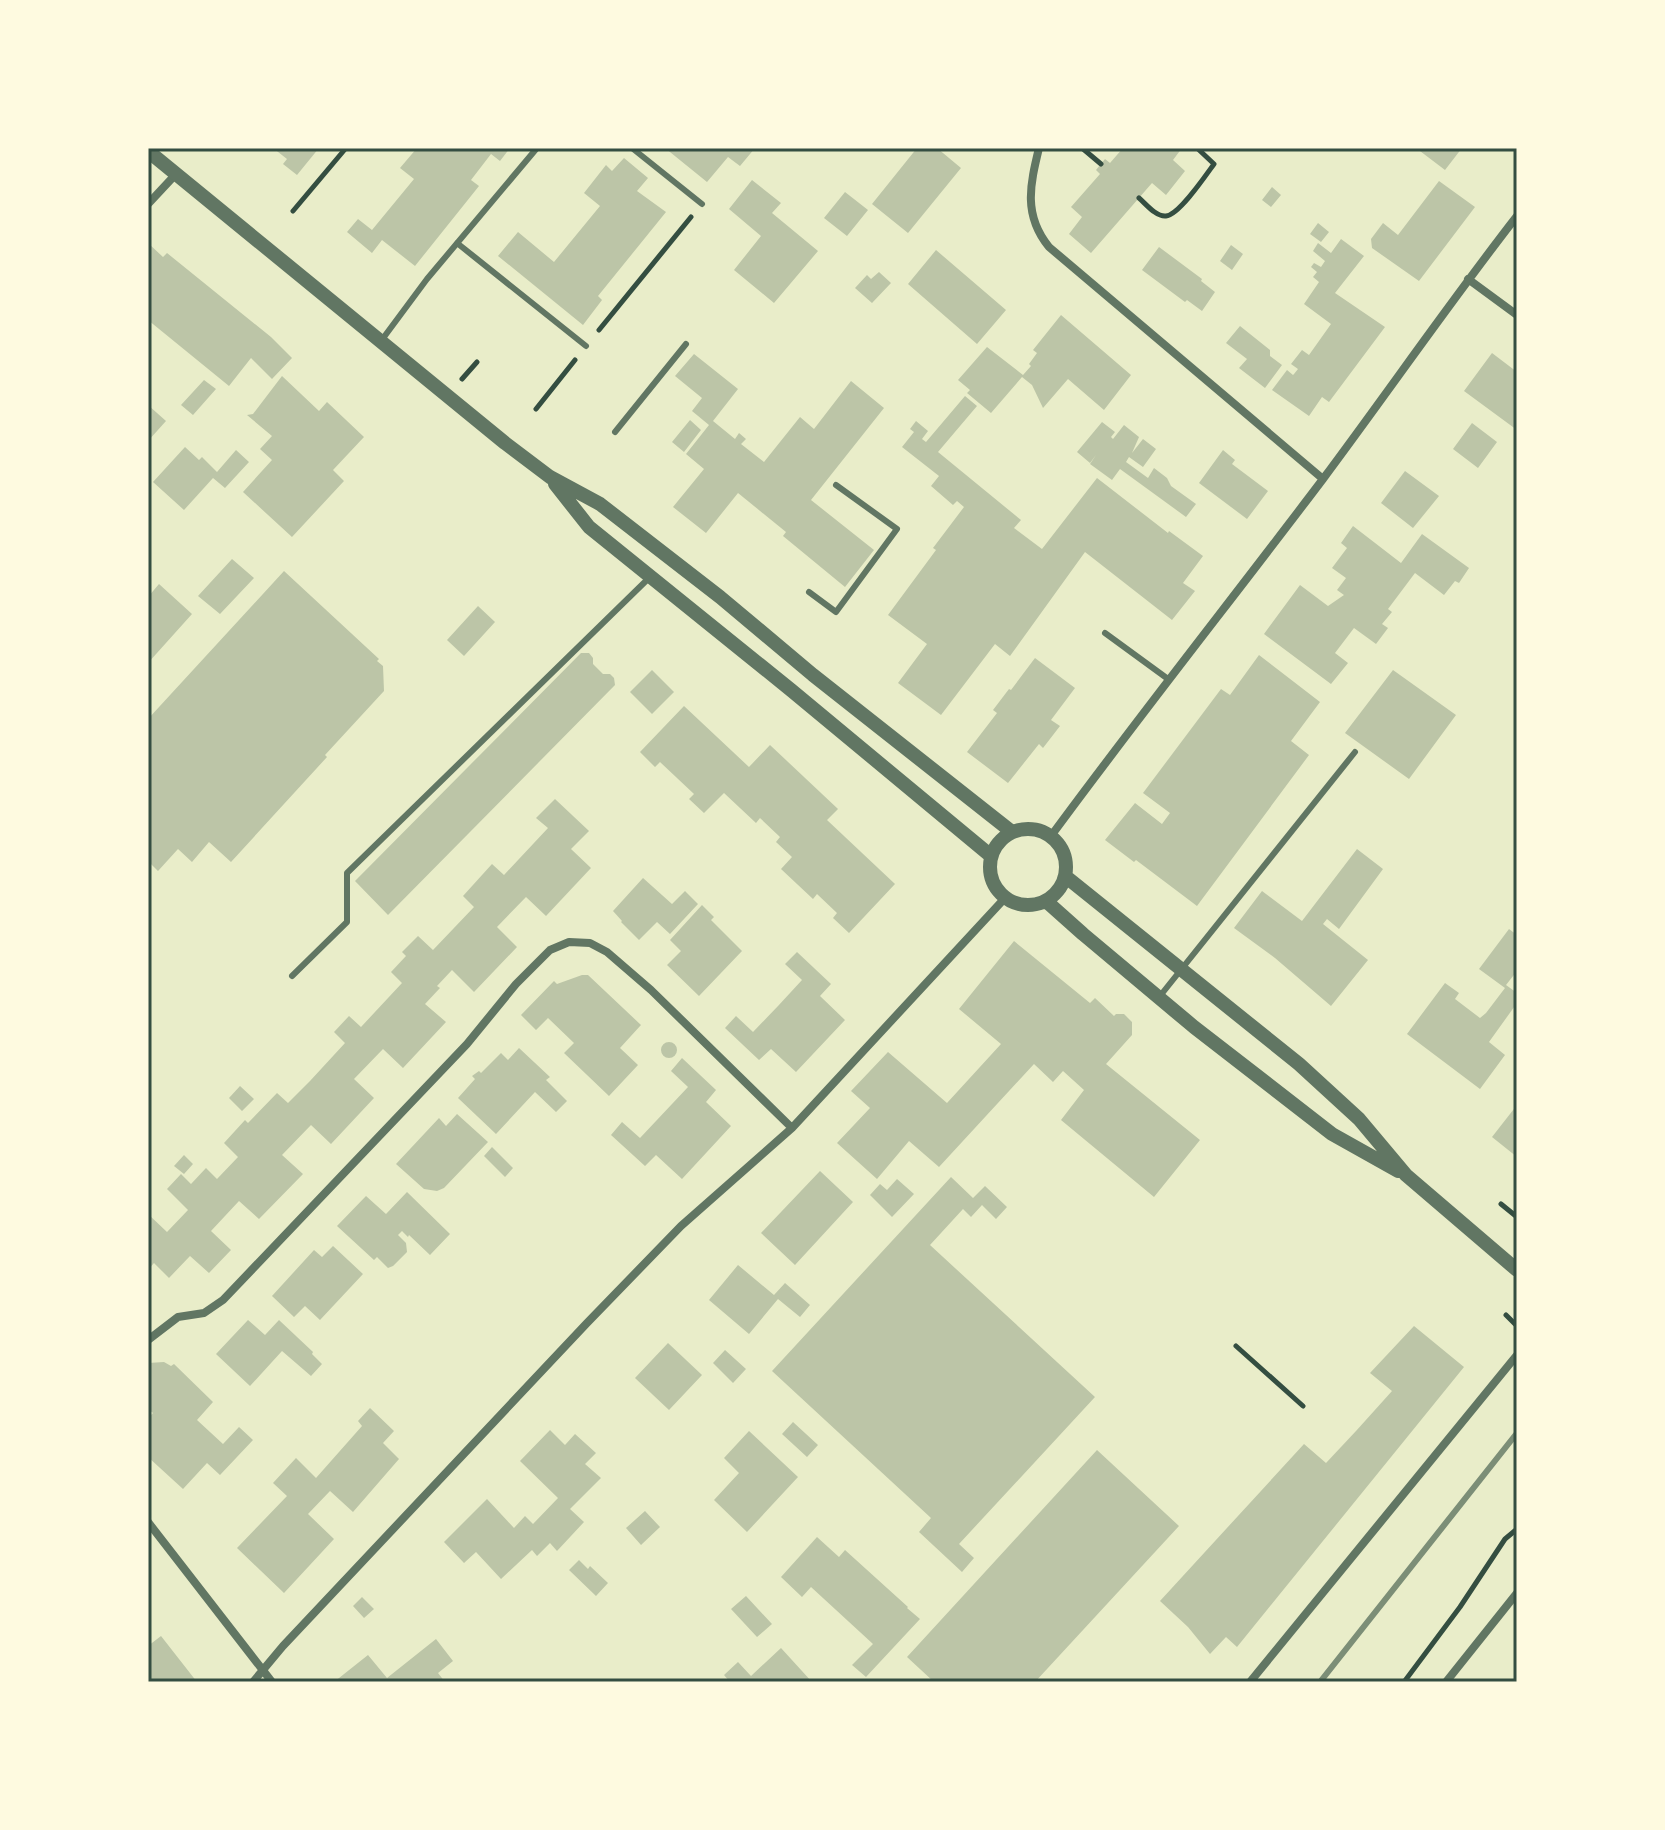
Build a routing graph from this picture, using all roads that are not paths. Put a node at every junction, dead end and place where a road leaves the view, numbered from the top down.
1 (537, 148) edge
2 (632, 148) edge
3 (1039, 148) edge
4 (148, 151) edge
5 (176, 174) junction
6 (148, 204) edge
7 (702, 204) road end
8 (1517, 216) edge
9 (457, 243) junction
10 (1468, 279) junction
11 (1517, 315) edge
12 (381, 341) junction
13 (686, 344) dead end
14 (586, 346) road end
15 (615, 432) dead end
16 (550, 477) junction
17 (1323, 479) junction
18 (836, 485) dead end
19 (651, 576) junction
20 (809, 592) dead end
21 (1105, 633) dead end
22 (1168, 679) junction
23 (1355, 752) dead end
24 (1012, 832) junction
25 (1051, 836) junction
26 (991, 856) junction
27 (1065, 876) junction
28 (1005, 898) junction
29 (1046, 901) junction
30 (1182, 969) junction
31 (292, 976) dead end
32 (1159, 997) junction
33 (792, 1128) junction
34 (1406, 1175) junction
35 (1517, 1270) edge
36 (148, 1340) edge
37 (1517, 1355) edge
38 (148, 1522) edge
39 (1517, 1593) edge
40 (262, 1669) junction
41 (253, 1682) edge
42 (272, 1682) edge
43 (1250, 1682) edge
44 (1446, 1682) edge

1 - 9 lane
2 - 7 lane
3 - 17 street
4 - 5 street
5 - 6 street
5 - 12 street
8 - 10 street
9 - 12 lane
9 - 14 lane
10 - 11 street
10 - 17 street
12 - 16 street
13 - 15 lane
16 - 19 street
16 - 24 street
17 - 22 street
18 - 20 lane
19 - 26 street
19 - 31 lane
21 - 22 lane
22 - 25 street
23 - 30 lane
24 - 25 street
24 - 26 street
25 - 27 street
26 - 28 street
27 - 29 street
27 - 30 street
28 - 29 street
28 - 33 street
29 - 32 street
30 - 32 lane
30 - 34 street
32 - 34 street
33 - 36 street
33 - 40 street
34 - 35 street
37 - 43 street
38 - 40 street
39 - 44 street
40 - 41 street
40 - 42 street

